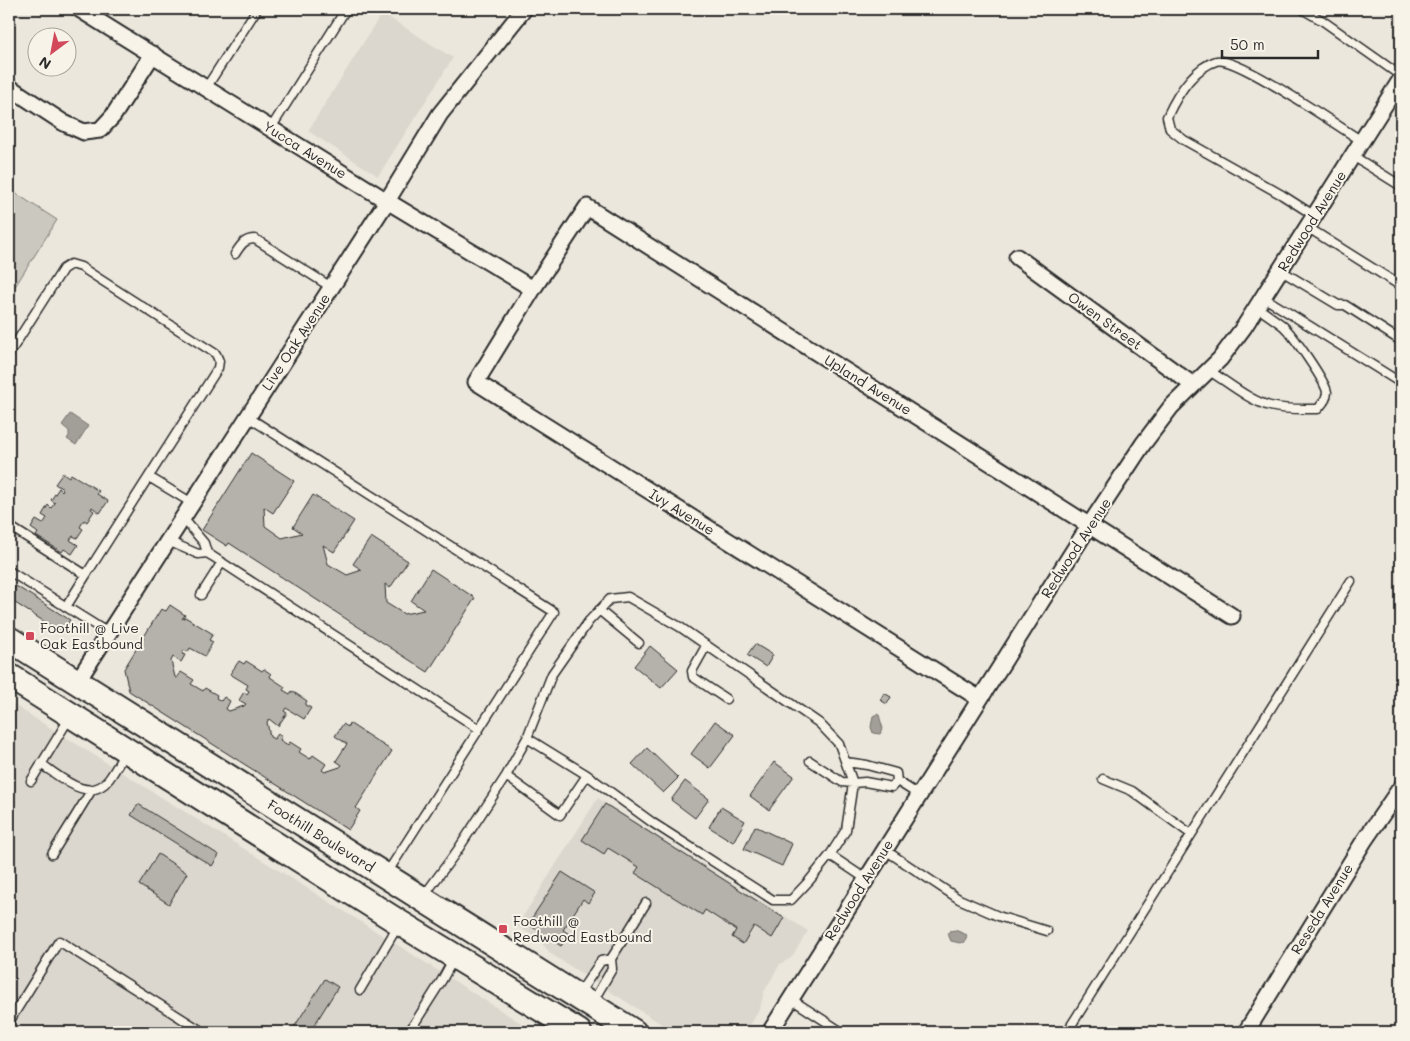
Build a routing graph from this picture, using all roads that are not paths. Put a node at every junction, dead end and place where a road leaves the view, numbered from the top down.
1 (257, 9) edge
2 (346, 9) edge
3 (524, 9) edge
4 (1302, 9) edge
5 (86, 11) edge
6 (153, 54) junction
7 (1401, 77) edge
8 (9, 88) edge
9 (206, 88) junction
10 (271, 128) junction
11 (1362, 141) junction
12 (1353, 156) junction
13 (1401, 186) edge
14 (387, 201) junction
15 (1311, 222) junction
16 (236, 254) dead end
17 (1016, 256) dead end
18 (1280, 270) junction
19 (1401, 286) edge
20 (331, 287) junction
21 (533, 289) junction
22 (1260, 302) junction
23 (1401, 340) edge
24 (9, 354) edge
25 (1208, 370) junction
26 (1401, 383) edge
27 (1193, 385) junction
28 (248, 417) junction
29 (149, 477) junction
30 (192, 502) junction
31 (182, 518) junction
32 (9, 526) edge
33 (1089, 526) junction
34 (168, 541) junction
35 (207, 553) junction
36 (222, 562) junction
37 (9, 571) edge
38 (86, 576) junction
39 (1351, 581) dead end
40 (202, 596) dead end
41 (66, 607) junction
42 (599, 610) junction
43 (1232, 616) dead end
44 (108, 634) junction
45 (9, 639) edge
46 (639, 643) dead end
47 (706, 646) junction
48 (9, 676) edge
49 (77, 682) junction
50 (726, 699) dead end
51 (980, 699) junction
52 (71, 716) junction
53 (479, 729) junction
54 (527, 738) junction
55 (126, 750) junction
56 (810, 761) dead end
57 (846, 762) junction
58 (41, 764) junction
59 (872, 766) junction
60 (587, 775) junction
61 (506, 776) junction
62 (1103, 779) dead end
63 (31, 781) dead end
64 (897, 781) junction
65 (853, 783) junction
66 (871, 783) junction
67 (1401, 787) edge
68 (91, 791) junction
69 (920, 795) junction
70 (1191, 834) junction
71 (885, 850) junction
72 (52, 854) dead end
73 (830, 855) junction
74 (385, 876) junction
75 (866, 879) junction
76 (422, 899) junction
77 (646, 903) dead end
78 (400, 923) junction
79 (1047, 931) dead end
80 (455, 957) junction
81 (611, 959) junction
82 (360, 990) dead end
83 (791, 999) junction
84 (584, 1001) junction
85 (9, 1022) edge
86 (567, 1027) edge
87 (203, 1032) edge
88 (408, 1032) edge
89 (634, 1032) edge
90 (770, 1032) edge
91 (842, 1032) edge
92 (1067, 1032) edge
93 (1246, 1032) edge

1 - 9 lane
2 - 10 lane
3 - 14 street, Live Oak Avenue
4 - 7 lane
5 - 6 street, Yucca Avenue
6 - 8 street
6 - 9 street, Yucca Avenue
7 - 11 street, Redwood Avenue
9 - 10 street, Yucca Avenue
10 - 14 street, Yucca Avenue
11 - 12 street, Redwood Avenue
11 - 15 lane
12 - 13 lane
12 - 15 street, Redwood Avenue
14 - 20 street, Live Oak Avenue
14 - 21 street, Yucca Avenue
15 - 18 street, Redwood Avenue
15 - 19 lane
16 - 20 lane
17 - 27 street, Owen Street
18 - 22 street, Redwood Avenue
18 - 23 lane
20 - 28 street, Live Oak Avenue
21 - 33 street, Upland Avenue
21 - 51 street, Ivy Avenue
22 - 25 street, Redwood Avenue
22 - 25 lane
22 - 26 lane
24 - 29 lane
25 - 27 street, Redwood Avenue
27 - 33 street, Redwood Avenue
28 - 30 street, Live Oak Avenue
28 - 53 lane
29 - 30 lane
29 - 38 lane
30 - 31 street, Live Oak Avenue
31 - 34 street, Live Oak Avenue
31 - 35 lane
32 - 38 lane
33 - 43 street, Upland Avenue
33 - 51 street, Redwood Avenue
34 - 35 lane
34 - 44 street, Live Oak Avenue
35 - 36 lane
36 - 40 lane
36 - 53 lane
37 - 41 lane
38 - 41 lane
39 - 70 lane
41 - 44 lane
42 - 46 lane
42 - 47 lane
42 - 54 lane
44 - 49 street, Live Oak Avenue
45 - 49 main road, Foothill Boulevard
47 - 50 lane
47 - 57 lane
48 - 52 main road
49 - 74 main road, Foothill Boulevard
51 - 69 street, Redwood Avenue
52 - 55 main road
52 - 58 lane
53 - 74 lane
54 - 60 lane
54 - 61 lane
55 - 68 lane
55 - 78 main road
56 - 65 lane
57 - 59 lane
57 - 65 lane
58 - 63 lane
58 - 68 lane
59 - 64 lane
59 - 66 lane
60 - 61 lane
60 - 73 lane
61 - 76 lane
62 - 70 lane
64 - 66 lane
64 - 69 lane
65 - 66 lane
65 - 73 lane
67 - 93 street, Reseda Avenue
68 - 72 lane
69 - 71 street, Redwood Avenue
70 - 92 lane
71 - 75 street, Redwood Avenue
71 - 79 lane
73 - 75 lane
74 - 76 main road, Foothill Boulevard
75 - 83 street, Redwood Avenue
76 - 84 main road, Foothill Boulevard
77 - 81 lane
78 - 80 main road
78 - 82 lane
80 - 86 main road
80 - 88 lane
81 - 84 lane
81 - 84 lane
83 - 90 street, Redwood Avenue
83 - 91 lane
84 - 89 main road, Foothill Boulevard
85 - 87 lane

